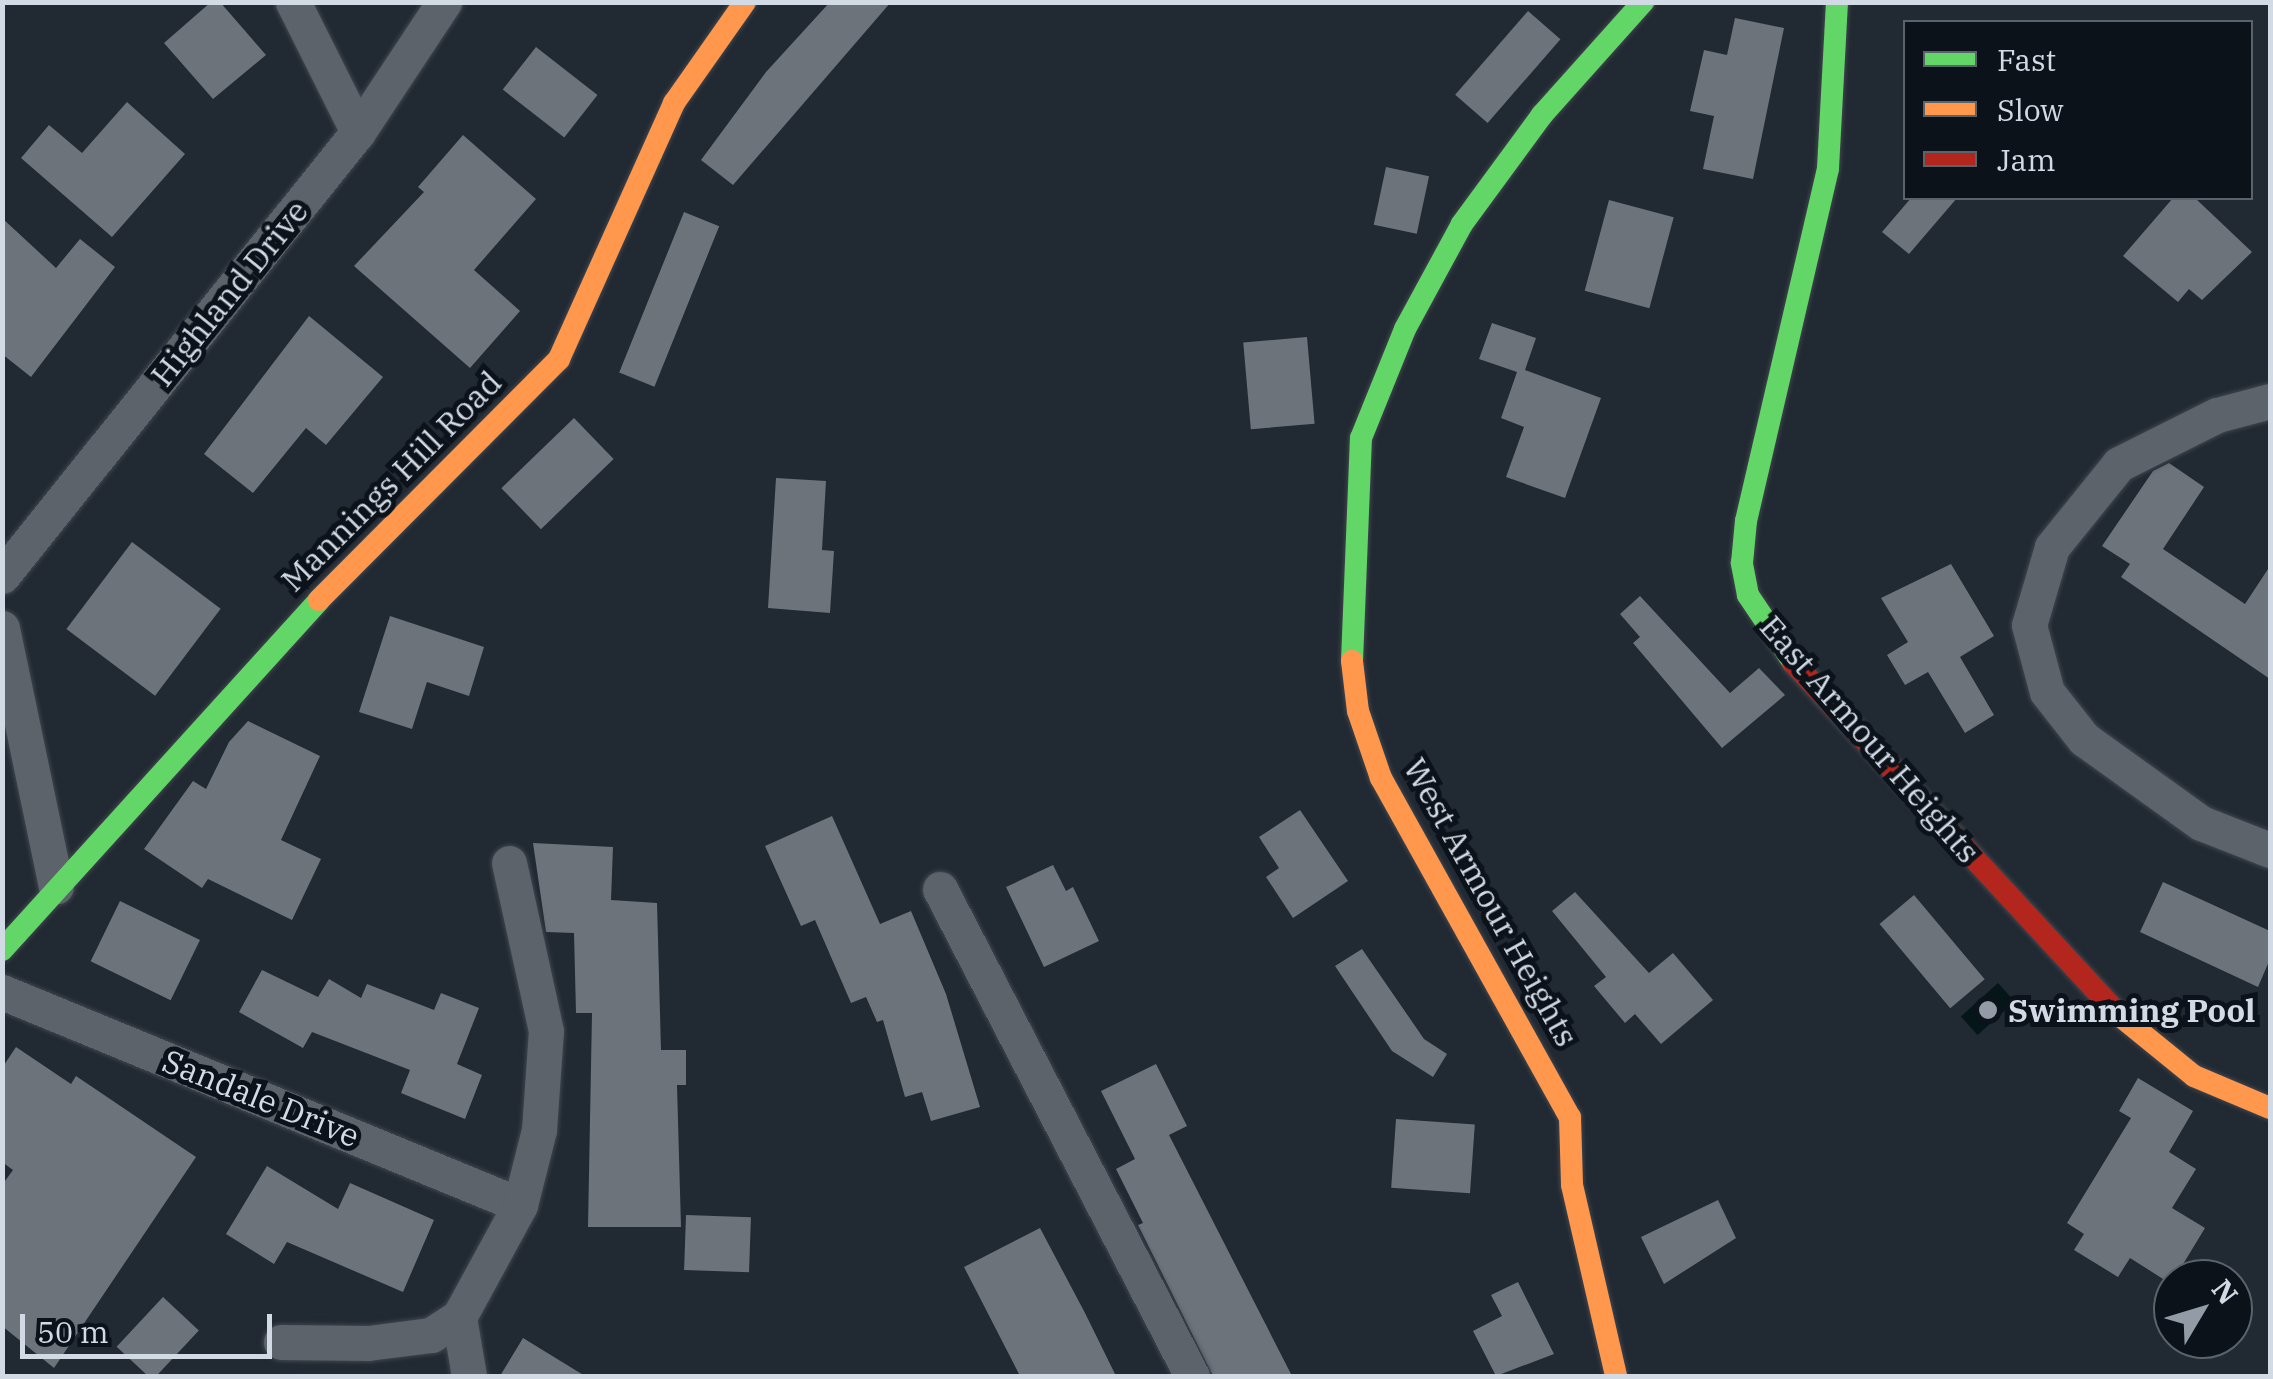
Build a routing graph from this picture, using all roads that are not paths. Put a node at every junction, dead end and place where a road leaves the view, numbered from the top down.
1 (294, 2) edge
2 (444, 2) edge
3 (745, 2) edge
4 (1643, 2) edge
5 (1836, 2) edge
6 (358, 132) junction
7 (2270, 402) edge
8 (2, 576) edge
9 (2, 628) edge
10 (2270, 850) edge
11 (510, 863) dead end
12 (56, 886) junction
13 (940, 888) dead end
14 (2, 950) edge
15 (2, 992) edge
16 (2270, 1108) edge
17 (520, 1205) junction
18 (460, 1317) junction
19 (280, 1342) dead end
20 (469, 1376) edge
21 (1192, 1376) edge
22 (1616, 1376) edge

1 - 6 street
2 - 6 street, Highland Drive
3 - 12 street, Mannings Hill Road
4 - 22 street, West Armour Heights
5 - 16 street, East Armour Heights
6 - 8 street, Highland Drive
7 - 10 street
9 - 12 street
11 - 17 street
12 - 14 street, Mannings Hill Road
13 - 21 street
15 - 17 street, Sandale Drive
17 - 18 street
18 - 19 street
18 - 20 street

